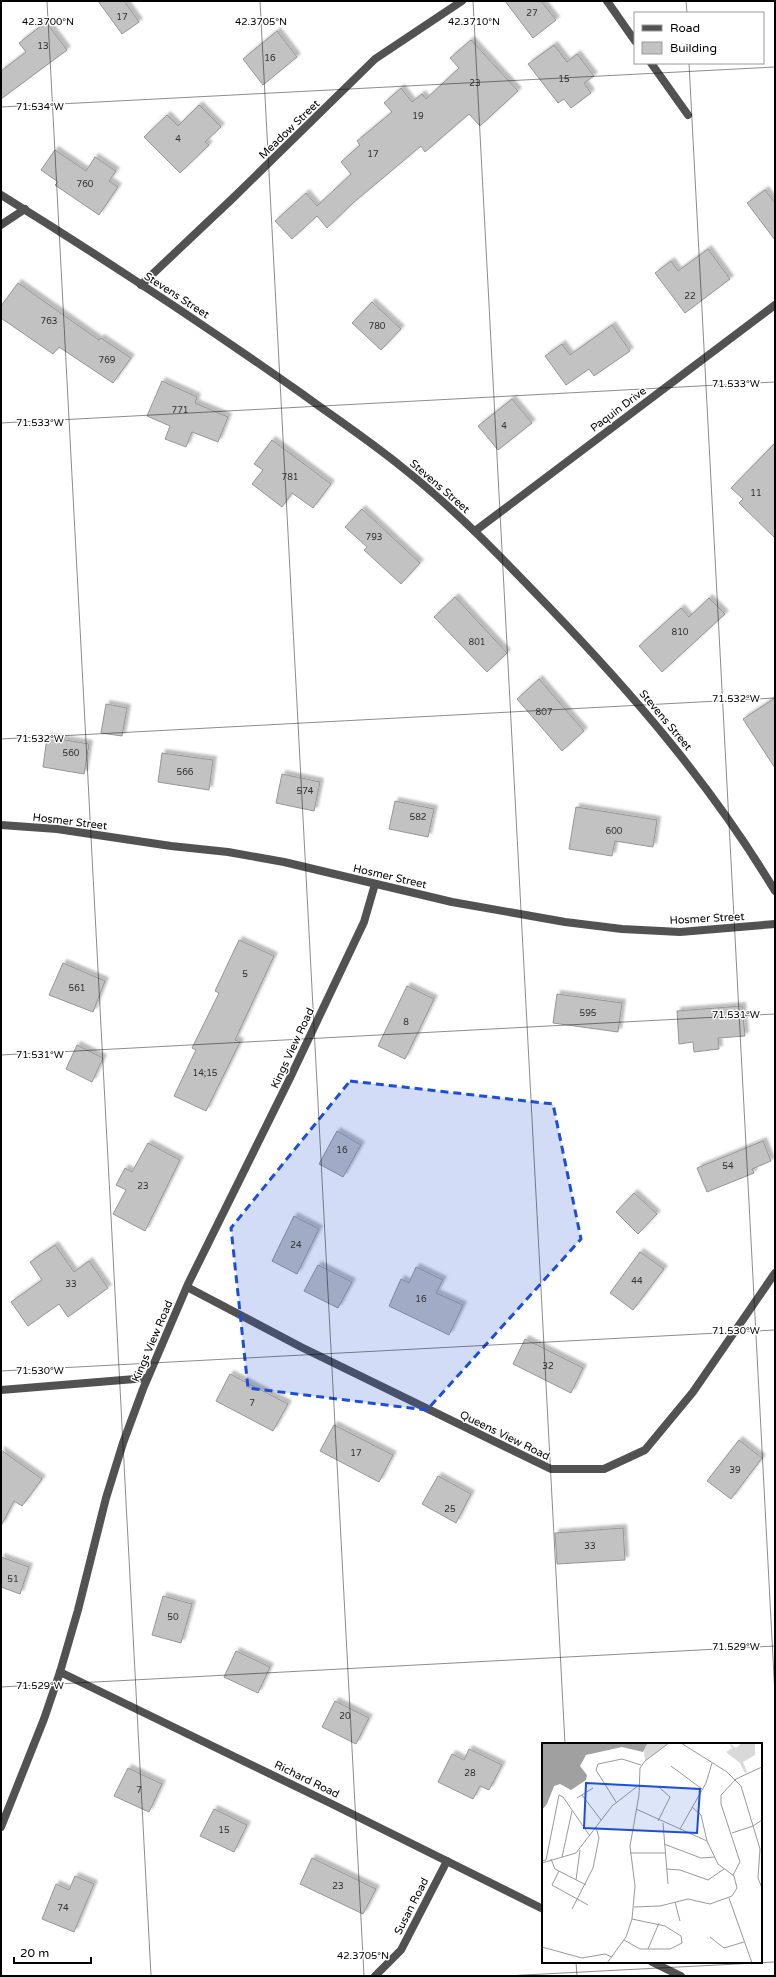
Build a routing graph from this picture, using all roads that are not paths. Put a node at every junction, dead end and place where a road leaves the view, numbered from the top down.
1 (462, 1) edge
2 (607, 1) edge
3 (634, 40) edge
4 (652, 64) edge
5 (688, 115) dead end
6 (1, 195) edge
7 (25, 210) junction
8 (1, 225) edge
9 (141, 285) junction
10 (775, 305) edge
11 (475, 532) junction
12 (1, 825) edge
13 (376, 884) junction
14 (775, 891) edge
15 (775, 924) edge
16 (775, 1273) edge
17 (187, 1287) junction
18 (148, 1378) junction
19 (1, 1390) edge
20 (60, 1672) junction
21 (1, 1827) edge
22 (447, 1861) junction
23 (542, 1908) edge
24 (654, 1963) edge
25 (375, 1976) edge
26 (681, 1976) edge

1 - 9 street, Meadow Street
2 - 3 street
4 - 5 street
6 - 7 street, Stevens Street
7 - 8 street
7 - 9 street, Stevens Street
9 - 11 street, Stevens Street
10 - 11 street, Paquin Drive
11 - 14 street, Stevens Street
12 - 13 street, Hosmer Street
13 - 15 street, Hosmer Street
13 - 17 street, Kings View Road
16 - 17 street, Queens View Road
17 - 18 street, Kings View Road
18 - 19 street
18 - 20 street, Kings View Road
20 - 21 street, Kings View Road
20 - 22 street, Richard Road
22 - 23 street, Richard Road
22 - 25 street, Susan Road
24 - 26 street

